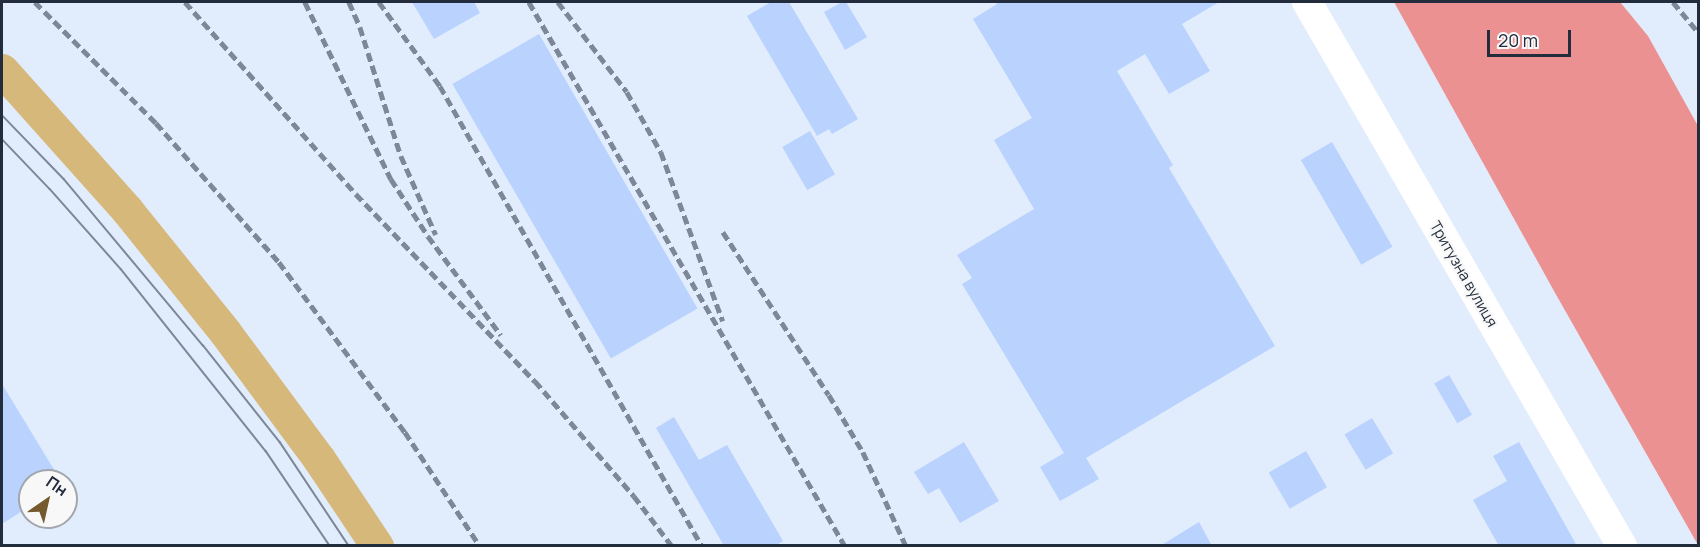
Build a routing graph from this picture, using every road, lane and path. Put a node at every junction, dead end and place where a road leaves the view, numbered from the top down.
1 (1307, 2) edge
2 (2, 70) edge
3 (377, 546) edge
4 (1622, 546) edge

1 - 4 street, Тритузна вулиця
2 - 3 main road

